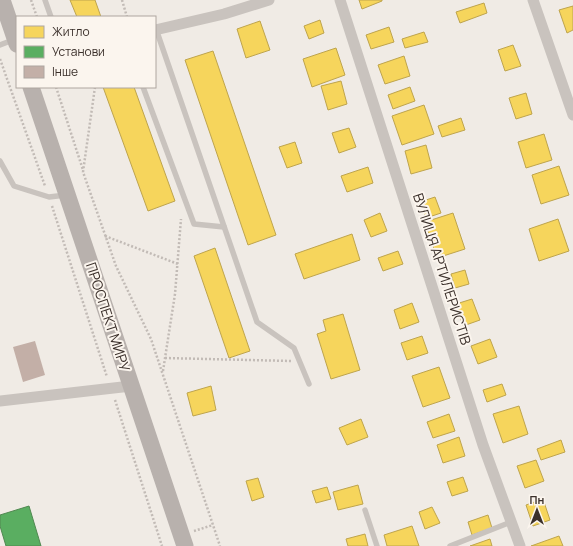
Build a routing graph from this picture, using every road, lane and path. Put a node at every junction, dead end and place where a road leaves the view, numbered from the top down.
1 (2, 0) edge
2 (31, 0) edge
3 (45, 0) edge
4 (122, 0) edge
5 (269, 0) edge
6 (340, 0) edge
7 (534, 0) edge
8 (37, 16) edge
9 (50, 16) edge
10 (128, 16) edge
11 (156, 30) edge
12 (11, 43) edge
13 (0, 59) edge
14 (31, 88) edge
15 (56, 88) edge
16 (95, 88) edge
17 (143, 88) edge
18 (573, 115) edge
19 (0, 161) edge
20 (83, 172) junction
21 (68, 195) junction
22 (49, 198) junction
23 (181, 217) dead end
24 (224, 227) junction
25 (105, 236) junction
26 (178, 264) junction
27 (165, 358) junction
28 (299, 361) junction
29 (163, 374) junction
30 (309, 384) dead end
31 (131, 386) junction
32 (111, 389) junction
33 (0, 401) edge
34 (365, 510) dead end
35 (511, 522) junction
36 (213, 525) junction
37 (188, 539) edge
38 (162, 546) edge
39 (220, 546) edge
40 (377, 546) edge
41 (450, 546) edge
42 (520, 546) edge

1 - 12 main road
2 - 8 path
3 - 9 lane
4 - 10 path
5 - 11 street
6 - 35 street, ВУЛИЦЯ АРТИЛЕРИСТІВ
7 - 18 street
11 - 24 lane
13 - 22 path
14 - 21 main road, ПРОСПЕКТ МИРУ
15 - 20 path
16 - 20 path
17 - 24 lane
19 - 22 lane
20 - 25 path
21 - 22 lane
21 - 31 main road, ПРОСПЕКТ МИРУ
22 - 32 path
23 - 26 path
24 - 28 lane
25 - 26 path
25 - 29 path
26 - 27 path
27 - 28 path
27 - 29 path
28 - 30 lane
29 - 36 path
31 - 32 street
31 - 37 main road, ПРОСПЕКТ МИРУ
32 - 33 street
32 - 38 path
34 - 40 lane
35 - 41 lane
35 - 42 street, ВУЛИЦЯ АРТИЛЕРИСТІВ
36 - 37 path
36 - 39 path

